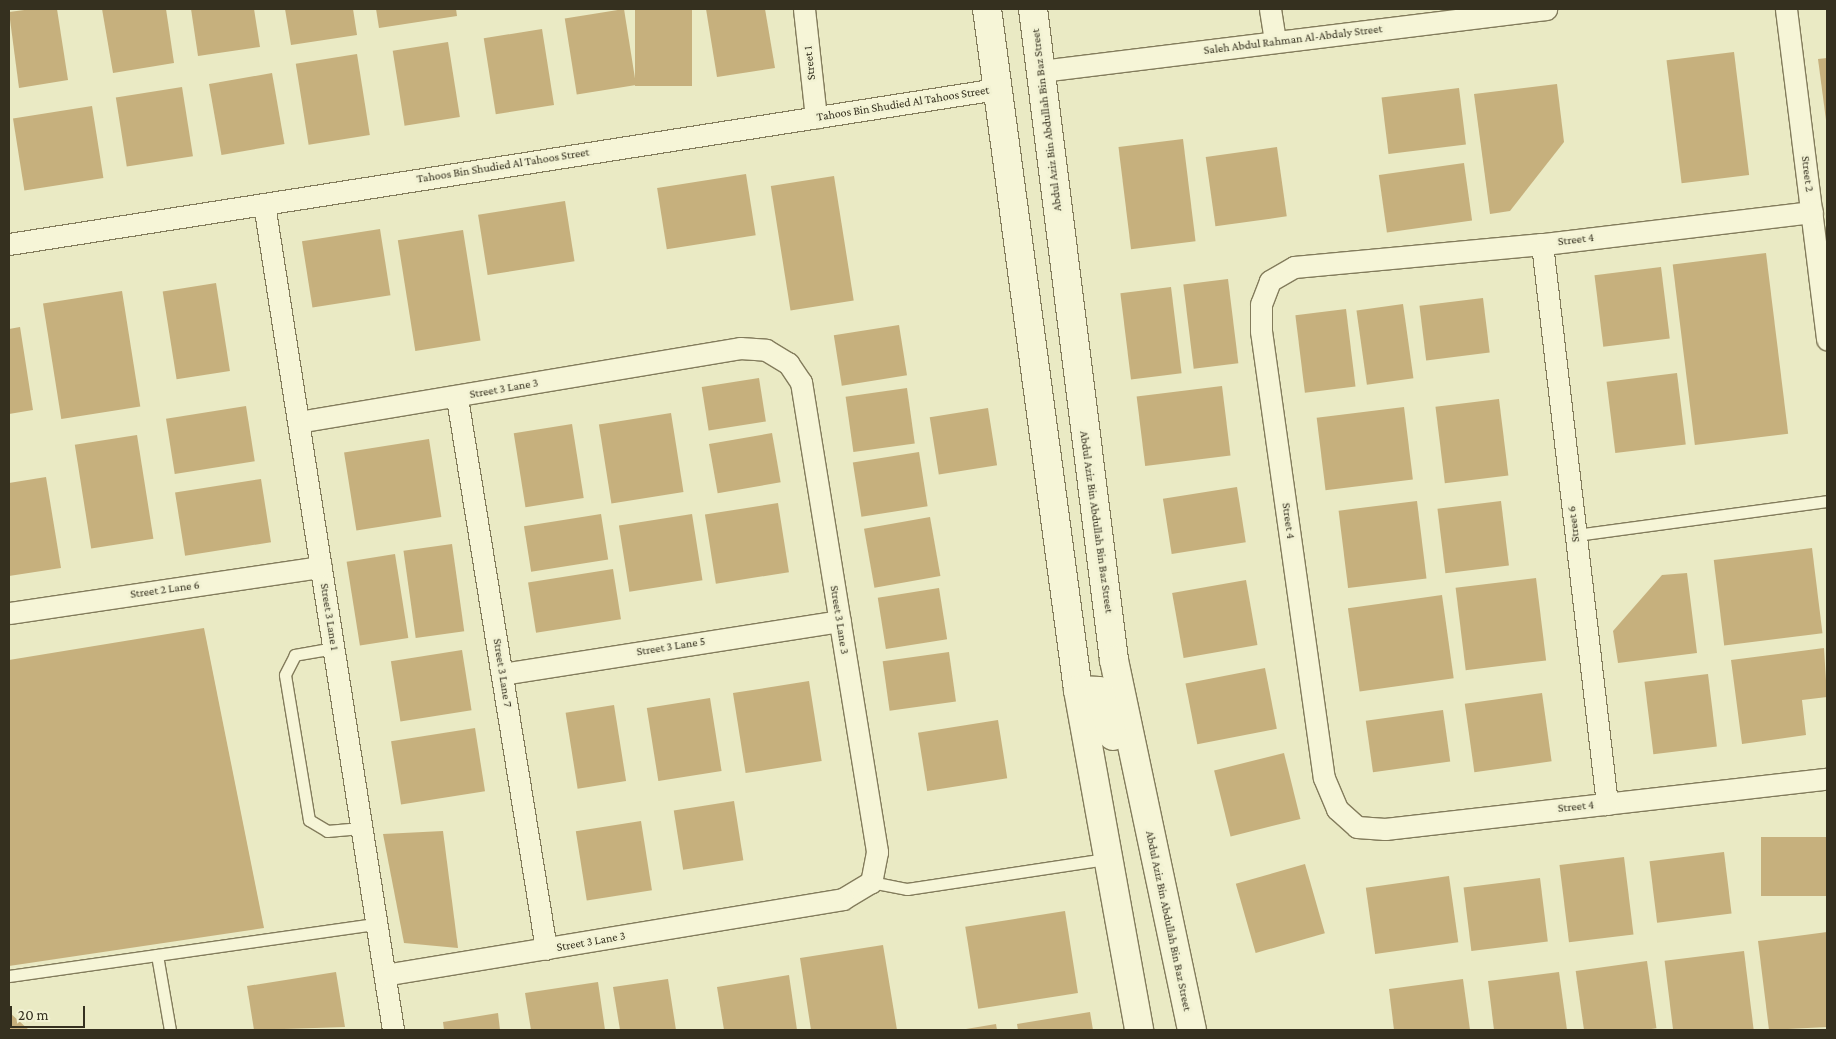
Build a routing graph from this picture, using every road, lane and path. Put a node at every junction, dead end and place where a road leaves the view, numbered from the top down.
1 (804, 9) edge
2 (987, 9) edge
3 (1033, 9) edge
4 (1270, 9) edge
5 (1546, 9) edge
6 (1786, 9) edge
7 (1275, 42) junction
8 (1041, 71) junction
9 (996, 89) junction
10 (816, 117) junction
11 (264, 204) junction
12 (1812, 212) junction
13 (9, 244) edge
14 (1542, 244) junction
15 (1825, 307) edge
16 (1827, 339) edge
17 (457, 398) junction
18 (298, 422) junction
19 (1827, 501) edge
20 (1576, 535) junction
21 (1055, 539) junction
22 (321, 567) junction
23 (9, 613) edge
24 (840, 620) junction
25 (334, 648) junction
26 (1114, 660) junction
27 (502, 674) junction
28 (1078, 690) junction
29 (1827, 779) edge
30 (1607, 804) junction
31 (361, 828) junction
32 (1150, 835) junction
33 (1106, 859) junction
34 (871, 882) junction
35 (376, 924) junction
36 (546, 949) junction
37 (157, 955) junction
38 (384, 975) junction
39 (9, 976) edge
40 (170, 1030) edge
41 (393, 1030) edge
42 (1139, 1030) edge
43 (1192, 1030) edge

1 - 10 street, Street 1
2 - 9 street
3 - 8 street, Abdul Aziz Bin Abdullah Bin Baz Street
4 - 7 street
5 - 7 street, Saleh Abdul Rahman Al-Abdaly Street
6 - 12 street, Street 2
7 - 8 street, Saleh Abdul Rahman Al-Abdaly Street
8 - 26 street, Abdul Aziz Bin Abdullah Bin Baz Street
9 - 10 street, Tahoos Bin Shudied Al Tahoos Street
9 - 21 street
10 - 11 street, Tahoos Bin Shudied Al Tahoos Street
11 - 13 street, Tahoos Bin Shudied Al Tahoos Street
11 - 18 street, Street 3 Lane 1
12 - 14 street, Street 4
12 - 15 street, Street 2
14 - 20 street, Street 6
14 - 30 street, Street 4
15 - 16 street, Street 2
17 - 18 street, Street 3 Lane 3
17 - 24 street, Street 3 Lane 3
17 - 27 street, Street 3 Lane 7
18 - 22 street, Street 3 Lane 1
19 - 20 lane
20 - 30 street, Street 6
21 - 26 street
21 - 28 street
22 - 23 street, Street 2 Lane 6
22 - 25 street, Street 3 Lane 1
24 - 27 street, Street 3 Lane 5
24 - 34 street, Street 3 Lane 3
25 - 31 street, Street 3 Lane 1
25 - 31 lane
26 - 32 street, Abdul Aziz Bin Abdullah Bin Baz Street
27 - 36 street, Street 3 Lane 7
28 - 32 street
28 - 33 street
29 - 30 street, Street 4
31 - 35 street, Street 3 Lane 1
32 - 43 street, Abdul Aziz Bin Abdullah Bin Baz Street
33 - 34 lane
33 - 42 street
34 - 36 street, Street 3 Lane 3
35 - 37 lane
35 - 38 street, Street 3 Lane 1
36 - 38 street, Street 3 Lane 3
37 - 39 lane
37 - 40 lane
38 - 41 street, Street 3 Lane 1

